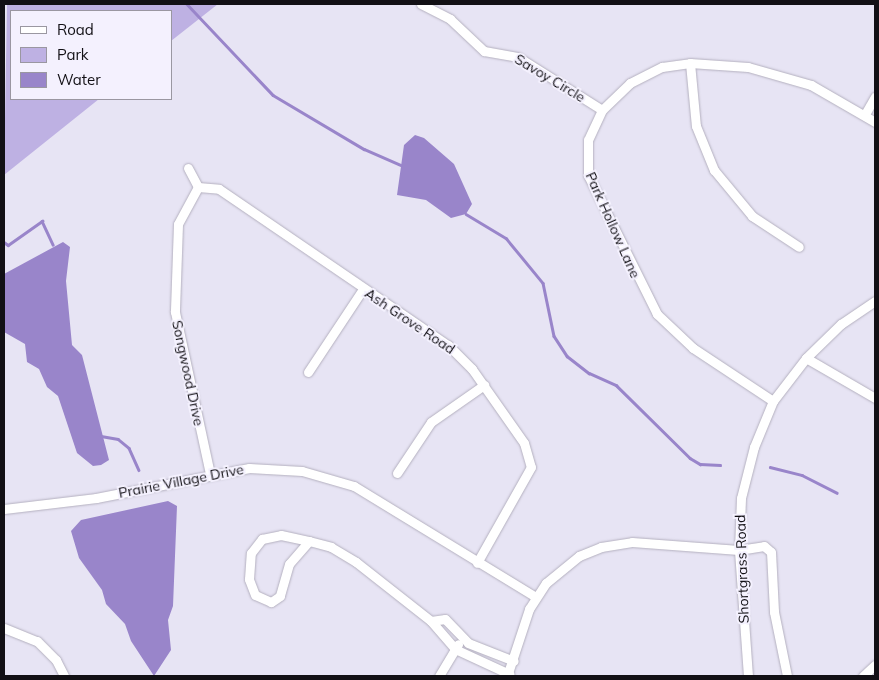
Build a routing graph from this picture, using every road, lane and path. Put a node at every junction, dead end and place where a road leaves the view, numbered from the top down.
1 (421, 4) edge
2 (690, 64) junction
3 (875, 98) edge
4 (602, 110) junction
5 (865, 114) junction
6 (875, 122) edge
7 (188, 168) dead end
8 (198, 187) junction
9 (799, 247) dead end
10 (363, 289) junction
11 (875, 301) edge
12 (806, 358) junction
13 (308, 372) dead end
14 (484, 385) junction
15 (875, 398) edge
16 (773, 401) junction
17 (397, 473) dead end
18 (210, 474) junction
19 (4, 509) edge
20 (309, 541) junction
21 (739, 550) junction
22 (477, 563) junction
23 (536, 597) junction
24 (431, 621) junction
25 (4, 628) edge
26 (461, 638) junction
27 (478, 647) junction
28 (455, 649) junction
29 (473, 658) junction
30 (514, 661) junction
31 (875, 665) edge
32 (508, 675) edge
33 (64, 676) edge
34 (439, 676) edge
35 (748, 676) edge
36 (787, 676) edge
37 (862, 676) edge

1 - 4 street, Savoy Circle
2 - 4 street, Park Hollow Lane
2 - 5 street, Park Hollow Lane
2 - 9 street
3 - 5 street
4 - 16 street, Park Hollow Lane
5 - 6 street, Park Hollow Lane
7 - 8 street
8 - 10 street, Ash Grove Road
8 - 18 street, Songwood Drive
10 - 13 street
10 - 14 street, Ash Grove Road
11 - 12 street, Shortgrass Road
12 - 15 street
12 - 16 street, Shortgrass Road
14 - 17 street
14 - 22 street, Ash Grove Road
16 - 21 street, Shortgrass Road
18 - 19 street, Prairie Village Drive
18 - 22 street, Prairie Village Drive
20 - 20 street
20 - 24 street
21 - 23 street
21 - 35 street, Shortgrass Road
21 - 36 street
22 - 23 street, Prairie Village Drive
23 - 30 street
24 - 26 street
24 - 28 street
25 - 33 street
26 - 27 street
26 - 28 street
27 - 29 street
27 - 30 street
28 - 29 street
28 - 34 street
29 - 32 street
30 - 32 street
31 - 37 street

